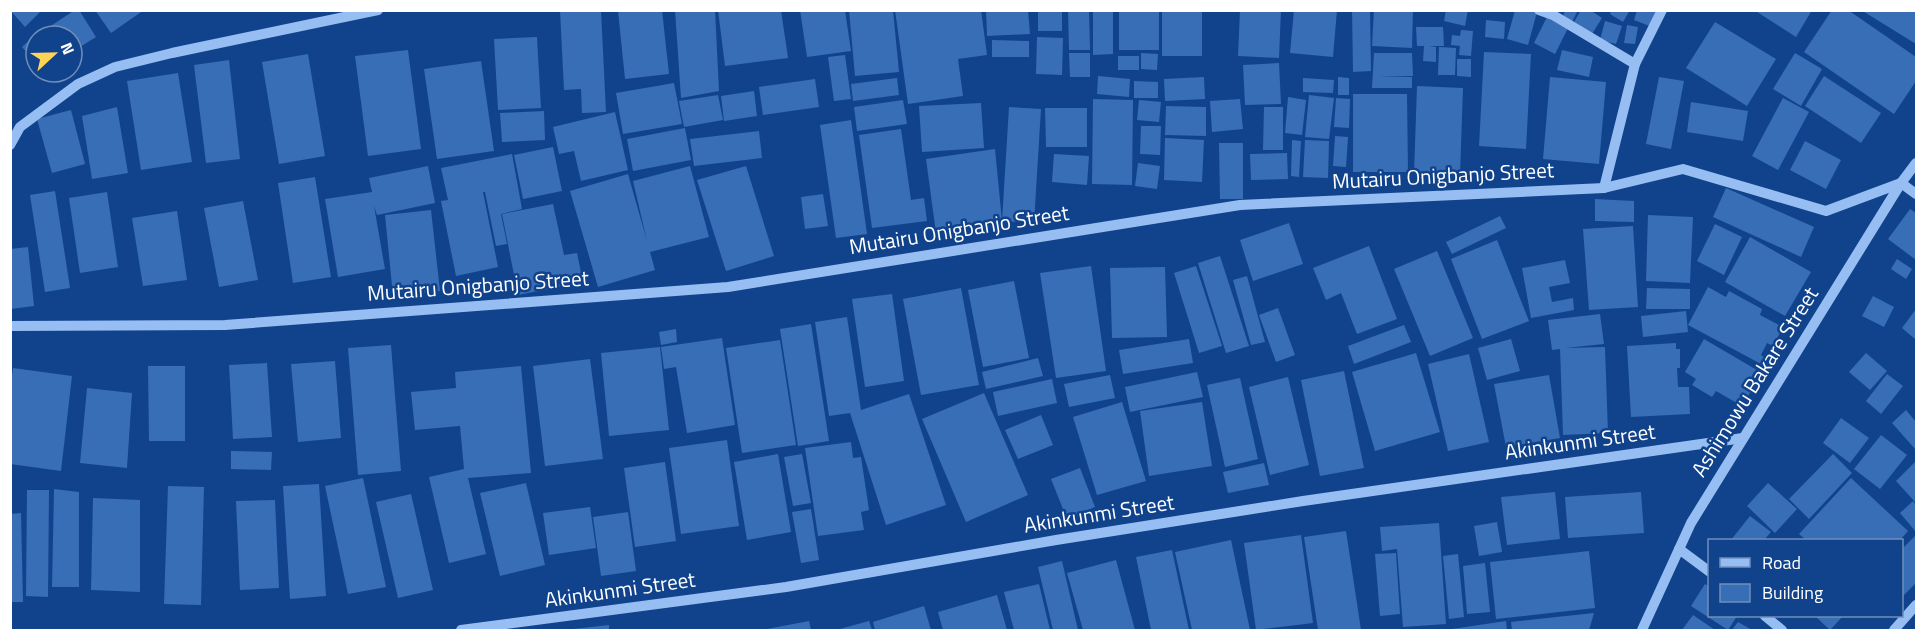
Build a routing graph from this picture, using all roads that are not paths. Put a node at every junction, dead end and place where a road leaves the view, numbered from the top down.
1 (378, 10) edge
2 (1539, 10) edge
3 (1662, 10) edge
4 (1635, 64) junction
5 (10, 145) edge
6 (1917, 164) edge
7 (1901, 183) junction
8 (1604, 188) junction
9 (1917, 194) edge
10 (10, 326) edge
11 (1743, 438) junction
12 (1679, 549) junction
13 (1708, 571) edge
14 (1917, 605) edge
15 (1767, 617) edge
16 (461, 630) edge
17 (1642, 630) edge
18 (1782, 630) edge
19 (1894, 630) edge

1 - 5 street
2 - 4 street
3 - 4 street
4 - 8 street
6 - 7 street, Ashimowu Bakare Street
7 - 8 street, Mutairu Onigbanjo Street
7 - 9 street
7 - 11 street, Ashimowu Bakare Street
8 - 10 street, Mutairu Onigbanjo Street
11 - 12 street, Ashimowu Bakare Street
11 - 16 street, Akinkunmi Street
12 - 13 street
12 - 17 street, Ashimowu Bakare Street
14 - 19 street
15 - 18 street

